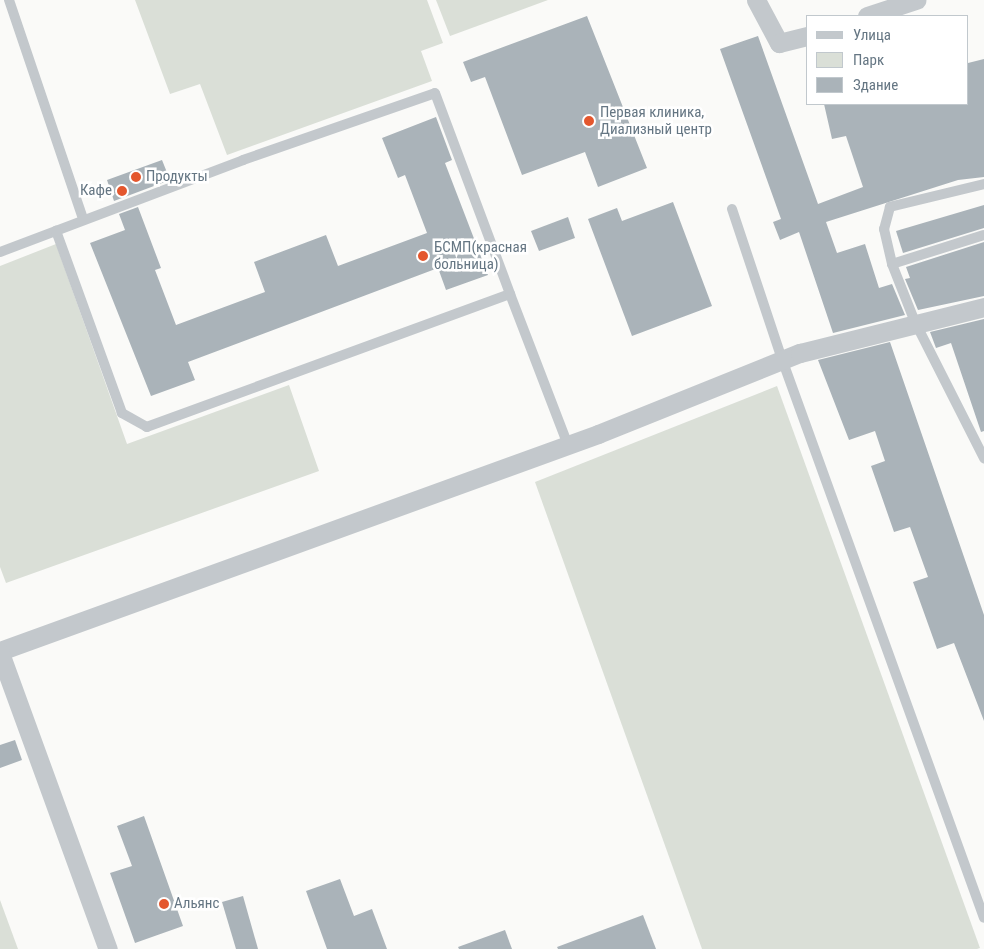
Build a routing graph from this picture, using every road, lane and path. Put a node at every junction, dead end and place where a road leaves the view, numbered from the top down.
1 (9, 0) edge
2 (756, 0) edge
3 (916, 0) edge
4 (870, 15) edge
5 (806, 36) edge
6 (984, 184) edge
7 (732, 209) dead end
8 (83, 218) junction
9 (56, 231) junction
10 (984, 235) edge
11 (0, 252) edge
12 (892, 264) junction
13 (510, 294) junction
14 (984, 308) edge
15 (915, 322) junction
16 (783, 362) junction
17 (568, 445) junction
18 (984, 458) edge
19 (1, 658) edge
20 (984, 918) edge
21 (108, 949) edge

1 - 8 lane
2 - 5 street
3 - 4 street
6 - 12 lane
7 - 16 lane
8 - 9 lane
8 - 13 lane
9 - 11 lane
9 - 13 lane
10 - 12 lane
12 - 15 lane
13 - 17 lane
14 - 15 street
15 - 16 street
15 - 18 lane
16 - 17 street
16 - 20 lane
17 - 19 street
19 - 21 street

